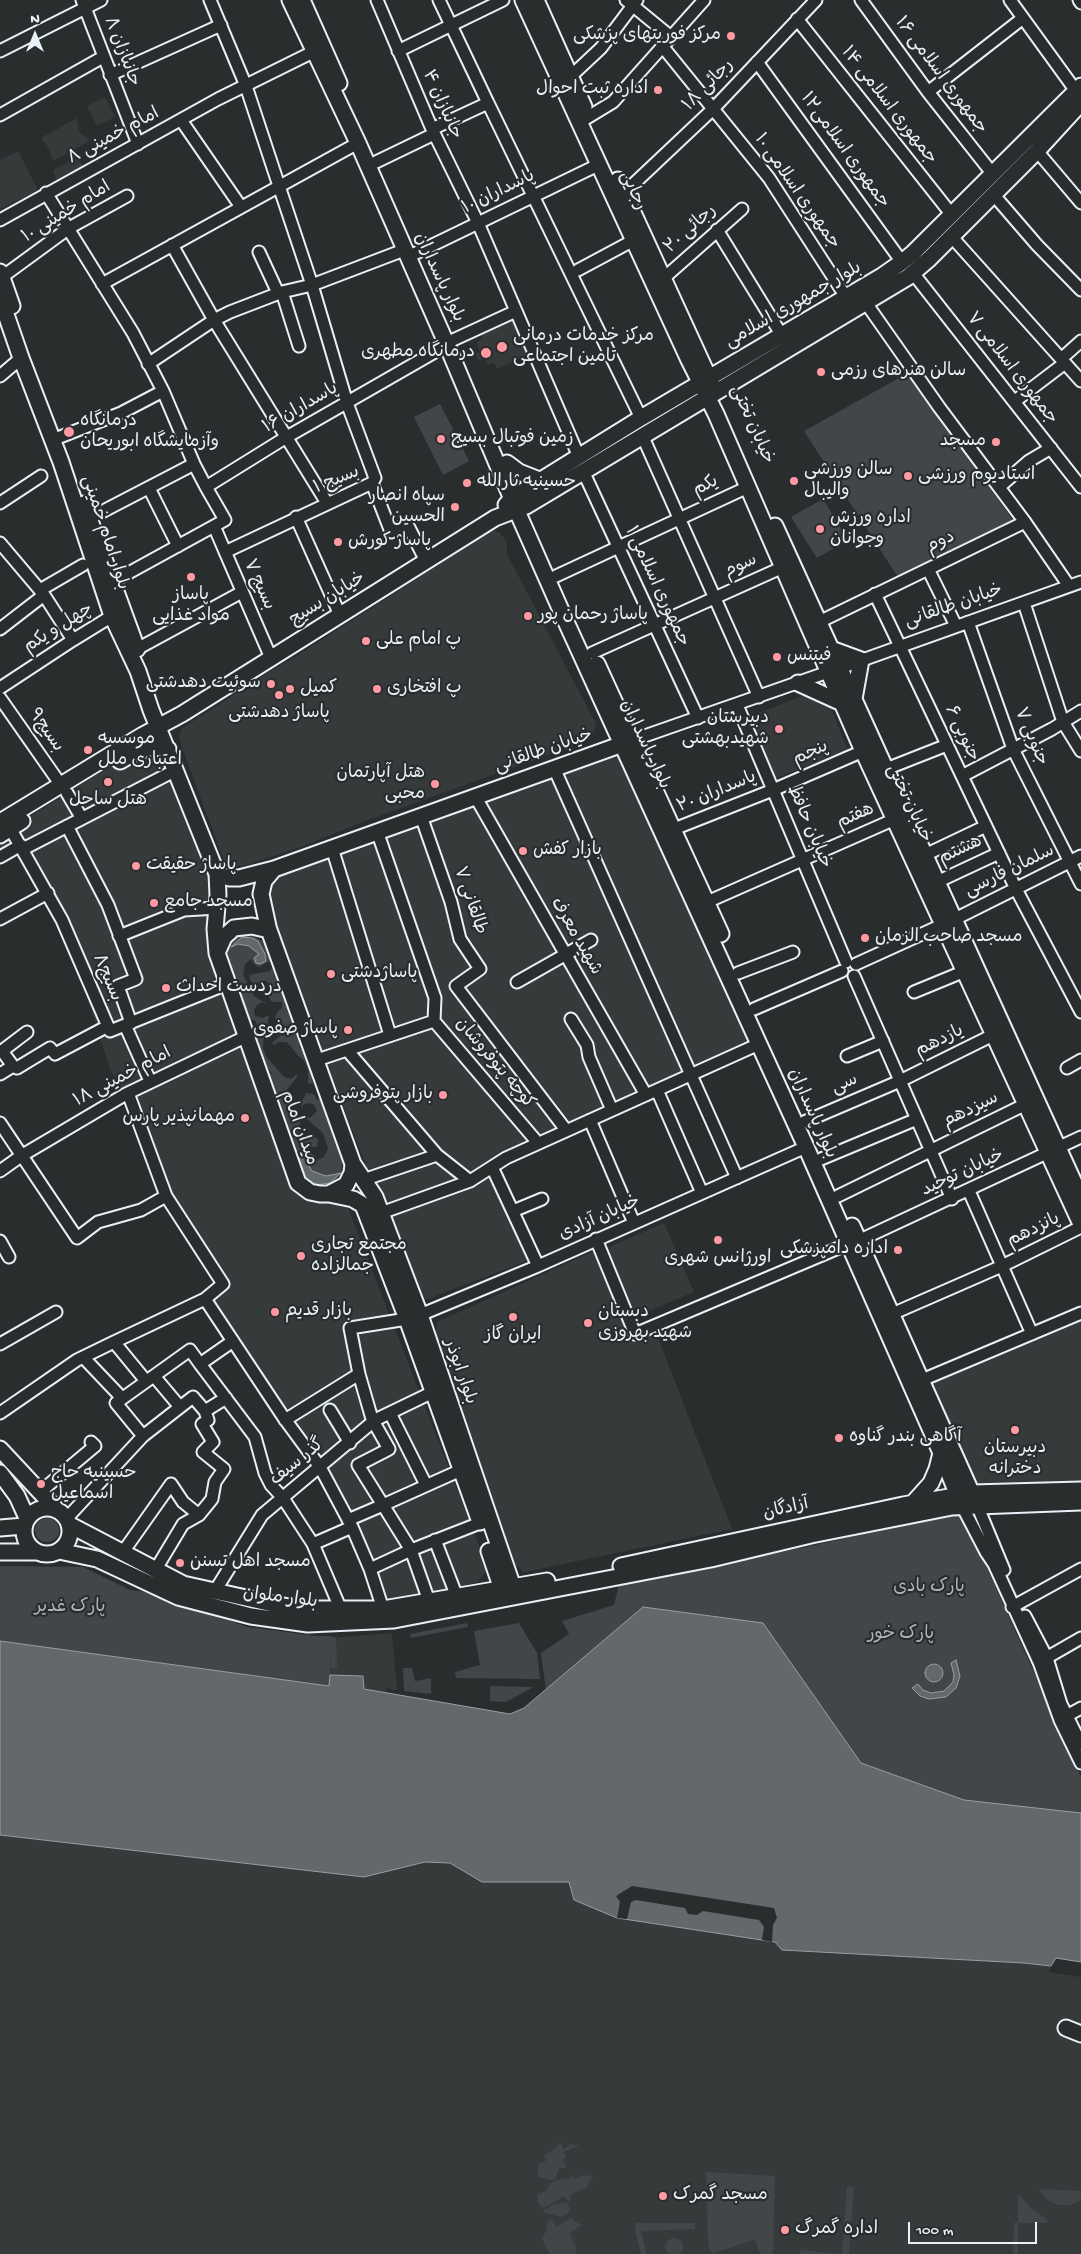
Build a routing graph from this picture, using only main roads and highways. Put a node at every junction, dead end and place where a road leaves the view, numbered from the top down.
1 (290, 0) edge
2 (302, 0) edge
3 (523, 0) edge
4 (536, 0) edge
5 (306, 23) junction
6 (1079, 93) edge
7 (584, 120) junction
8 (409, 252) junction
9 (1, 275) edge
10 (0, 297) edge
11 (694, 357) junction
12 (736, 360) junction
13 (699, 383) junction
14 (730, 384) junction
15 (706, 398) junction
16 (719, 411) junction
17 (581, 464) junction
18 (504, 466) junction
19 (542, 480) junction
20 (512, 506) junction
21 (113, 600) junction
22 (831, 649) junction
23 (834, 670) junction
24 (798, 683) road end
25 (848, 701) junction
26 (151, 710) junction
27 (182, 714) junction
28 (162, 725) junction
29 (143, 735) junction
30 (628, 742) junction
31 (168, 749) junction
32 (106, 764) junction
33 (2, 825) edge
34 (274, 869) junction
35 (217, 874) junction
36 (689, 874) junction
37 (949, 922) junction
38 (269, 931) junction
39 (217, 953) junction
40 (1054, 1151) junction
41 (353, 1164) junction
42 (329, 1194) junction
43 (1081, 1198) edge
44 (369, 1201) junction
45 (1081, 1225) edge
46 (853, 1242) junction
47 (413, 1317) junction
48 (923, 1398) junction
49 (0, 1448) edge
50 (941, 1453) junction
51 (0, 1473) edge
52 (1081, 1490) edge
53 (967, 1500) junction
54 (1081, 1502) edge
55 (913, 1503) junction
56 (55, 1508) junction
57 (25, 1522) junction
58 (68, 1522) junction
59 (0, 1528) edge
60 (59, 1551) junction
61 (0, 1552) edge
62 (37, 1552) junction
63 (509, 1593) junction

1 - 5 main road, بلوار پاسداران
2 - 5 main road, بلوار پاسداران
3 - 7 main road, رجایی
4 - 7 main road, رجایی
5 - 8 main road, بلوار پاسداران
5 - 8 main road, بلوار پاسداران
6 - 12 main road, بلوار جمهوری اسلامی
6 - 14 main road, بلوار جمهوری اسلامی
7 - 11 main road, رجایی
7 - 11 main road, رجایی
8 - 18 main road, بلوار پاسداران
9 - 21 main road, بلوار امام خمینی
10 - 21 main road, بلوار امام خمینی
11 - 12 main road
11 - 13 main road, رجایی
11 - 13 main road
12 - 13 main road, بلوار جمهوری اسلامی
13 - 15 main road, رجایی
13 - 17 main road, بلوار جمهوری اسلامی
14 - 15 main road, بلوار جمهوری اسلامی
14 - 16 main road
15 - 16 main road, خیابان تختی
15 - 16 main road
15 - 17 main road, بلوار جمهوری اسلامی
16 - 22 main road, خیابان تختی
16 - 23 main road, خیابان تختی
17 - 19 main road, بلوار جمهوری اسلامی
17 - 20 main road, بلوار جمهوری اسلامی
18 - 19 main road
18 - 20 main road, بلوار پاسداران
18 - 20 main road
19 - 20 main road, بلوار جمهوری اسلامی
20 - 27 main road, خیابان بسیج
20 - 30 main road, بلوار پاسداران
20 - 30 main road, بلوار پاسداران
21 - 26 main road, بلوار امام خمینی
21 - 28 main road, بلوار امام خمینی
22 - 23 main road, خیابان تختی
22 - 25 main road
23 - 25 main road, خیابان تختی
24 - 25 main road
25 - 37 main road, خیابان تختی
25 - 37 main road, خیابان تختی
26 - 28 main road, بلوار امام خمینی
26 - 29 main road
27 - 28 main road, خیابان بسیج
27 - 31 main road
28 - 29 main road, خیابان بسیج
28 - 31 main road, بلوار امام خمینی
29 - 32 main road, خیابان بسیج
30 - 34 main road, خیابان طالقانی
30 - 36 main road, بلوار پاسداران
30 - 36 main road, بلوار پاسداران
31 - 32 main road
31 - 35 main road, بلوار امام خمینی
32 - 33 main road
34 - 35 main road, خیابان طالقانی
34 - 38 main road
35 - 39 main road, میدان امام
36 - 46 main road, بلوار پاسداران
36 - 46 main road, بلوار پاسداران
37 - 40 main road, خیابان تختی
37 - 40 main road, خیابان تختی
38 - 39 main road
38 - 41 main road
39 - 42 main road, میدان امام
40 - 43 main road, خیابان تختی
40 - 45 main road, خیابان تختی
41 - 42 main road
41 - 44 main road, بلوار ابوذر
42 - 44 main road
44 - 47 main road, بلوار ابوذر
44 - 47 main road, بلوار ابوذر
46 - 48 main road, بلوار پاسداران
46 - 48 main road, بلوار پاسداران
47 - 63 main road, بلوار ابوذر
47 - 63 main road, بلوار ابوذر
48 - 50 main road, بلوار پاسداران
48 - 53 main road, بلوار پاسداران
49 - 56 main road
50 - 53 main road, بلوار پاسداران
50 - 55 main road
51 - 57 main road
52 - 53 main road, آزادگان
53 - 54 main road, آزادگان
53 - 55 main road, آزادگان
53 - 63 main road, آزادگان
55 - 63 main road, آزادگان
56 - 57 main road
56 - 58 main road
57 - 59 main road
57 - 62 main road
58 - 60 main road
58 - 63 main road, بلوار ملوان
60 - 62 main road
60 - 63 main road, بلوار ملوان
61 - 62 main road

